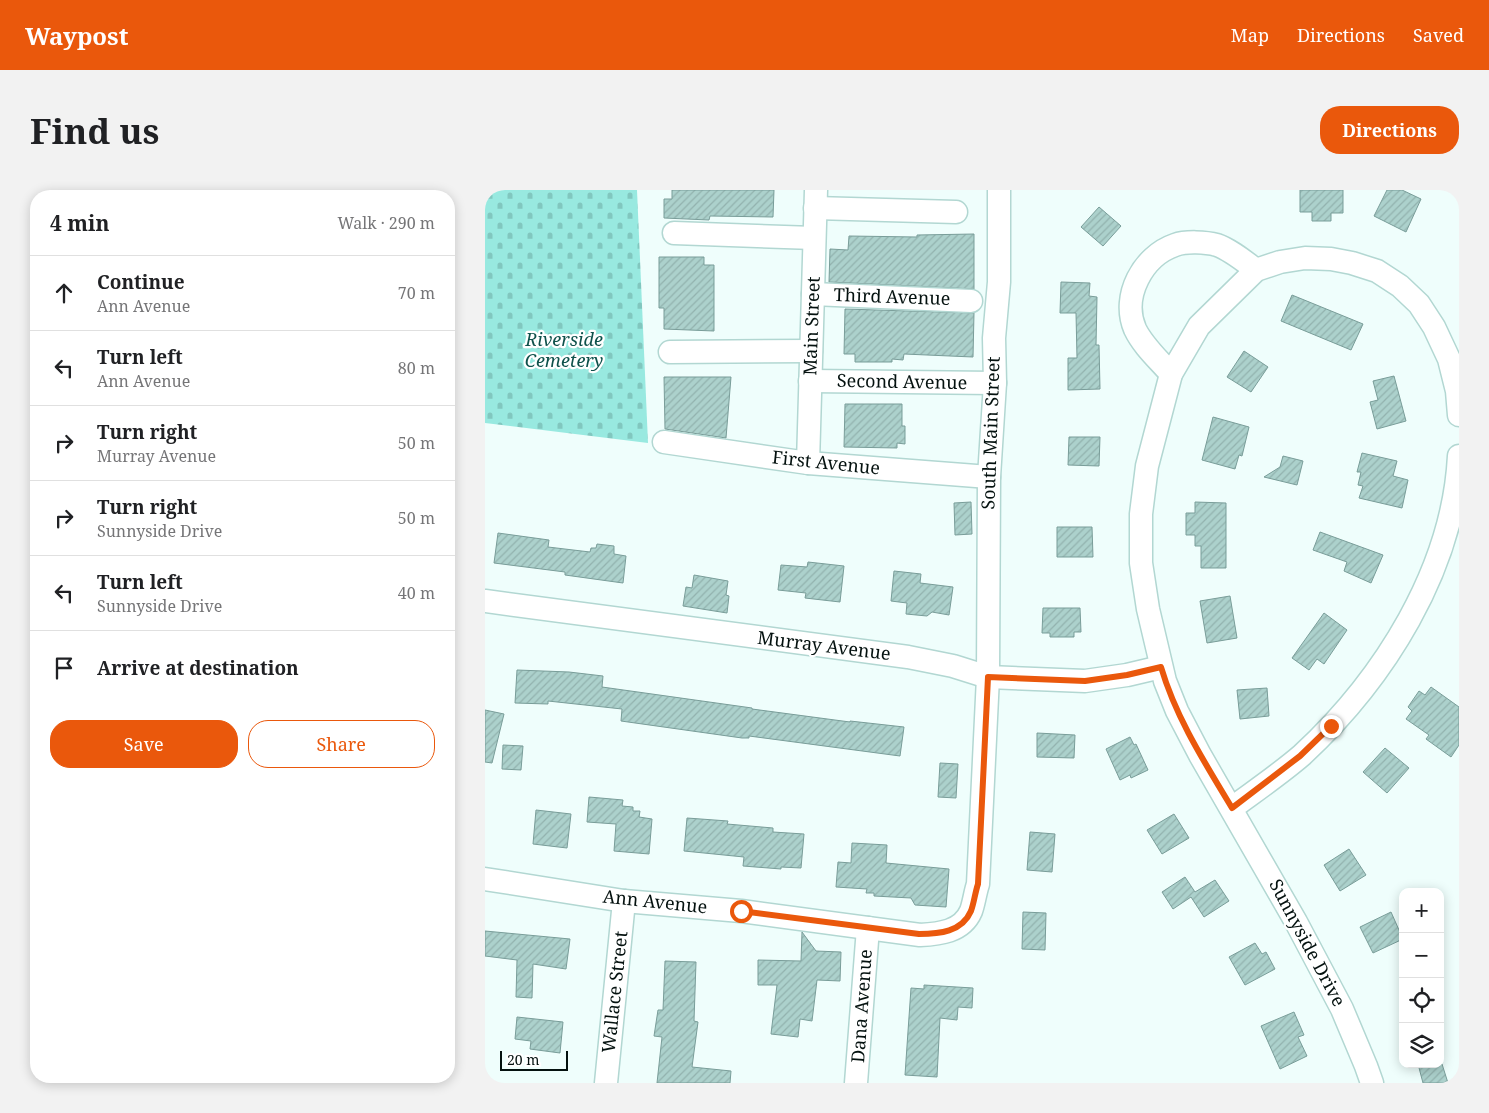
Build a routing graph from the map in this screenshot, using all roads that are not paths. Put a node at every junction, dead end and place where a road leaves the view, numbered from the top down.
1 (999, 190) edge
2 (815, 199) edge
3 (956, 212) dead end
4 (674, 233) dead end
5 (814, 238) junction
6 (1256, 270) junction
7 (813, 294) junction
8 (971, 300) dead end
9 (811, 351) junction
10 (670, 352) dead end
11 (1171, 374) junction
12 (810, 381) junction
13 (995, 383) junction
14 (1459, 415) edge
15 (664, 442) dead end
16 (1459, 456) edge
17 (808, 463) junction
18 (989, 478) junction
19 (485, 601) edge
20 (1161, 667) junction
21 (988, 677) junction
22 (1232, 808) junction
23 (485, 879) edge
24 (624, 901) junction
25 (868, 928) junction
26 (606, 1083) edge
27 (856, 1083) edge
28 (1372, 1083) edge

1 - 13 street, South Main Street
2 - 3 street
2 - 5 street, Main Street
4 - 5 street
5 - 7 street, Main Street
6 - 11 street, Sunnyside Drive
6 - 11 street
6 - 14 street, Sunnyside Drive
7 - 8 street, Third Avenue
7 - 9 street, Main Street
9 - 10 street
9 - 12 street, Main Street
11 - 20 street, Sunnyside Drive
12 - 13 street, Second Avenue
12 - 17 street, Main Street
13 - 18 street, South Main Street
15 - 17 street, First Avenue
16 - 22 street
17 - 18 street, First Avenue
18 - 21 street, South Main Street
19 - 21 street, Murray Avenue
20 - 21 street, Murray Avenue
20 - 22 street, Sunnyside Drive
21 - 25 street, Ann Avenue
22 - 28 street, Sunnyside Drive
23 - 24 street, Ann Avenue
24 - 25 street, Ann Avenue
24 - 26 street, Wallace Street
25 - 27 street, Dana Avenue

